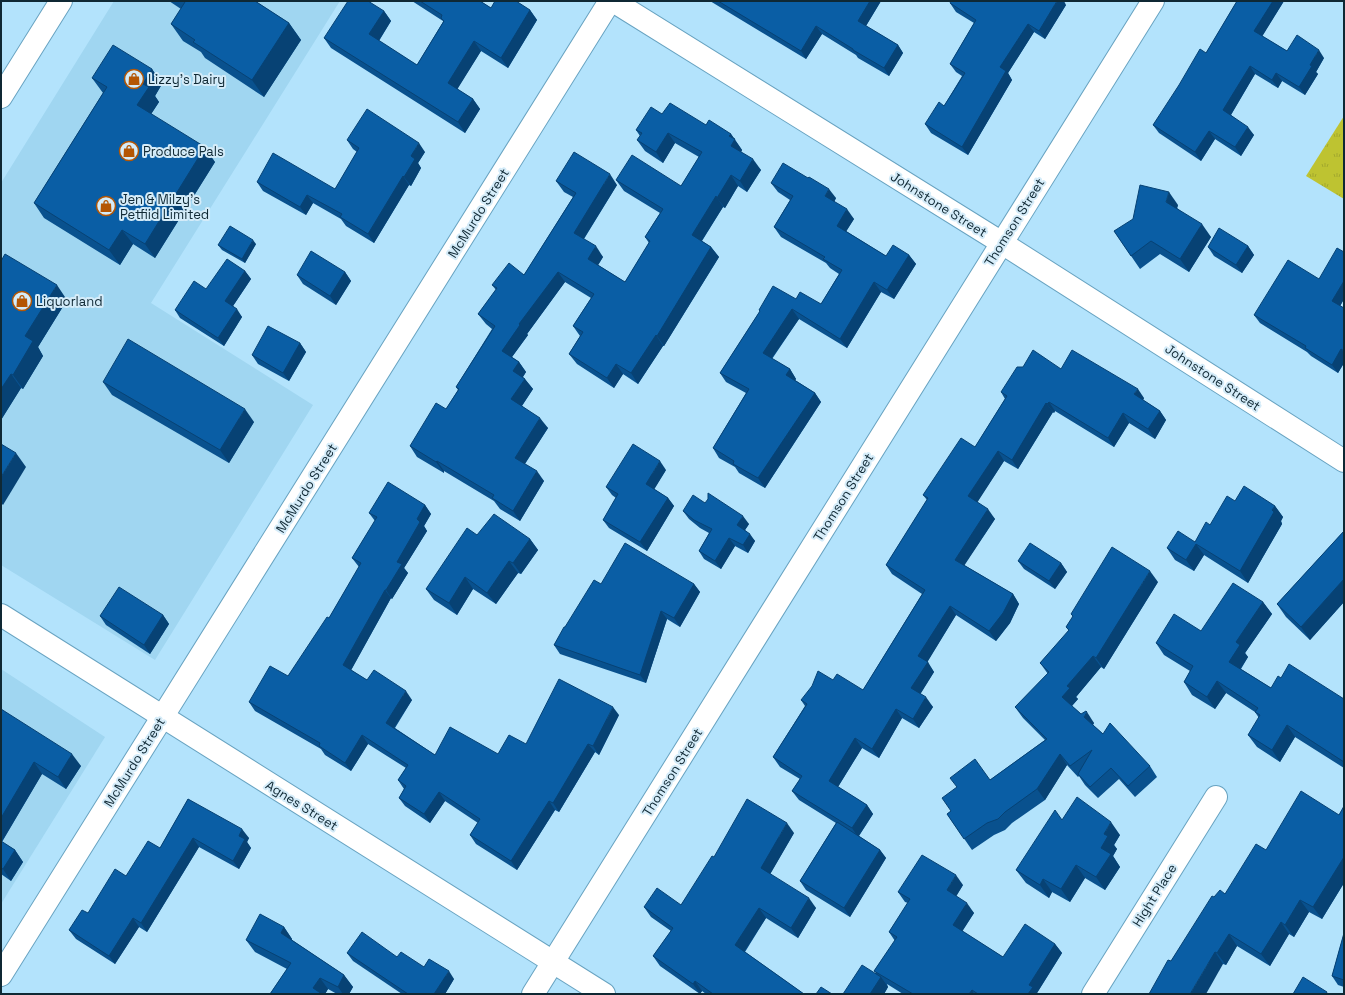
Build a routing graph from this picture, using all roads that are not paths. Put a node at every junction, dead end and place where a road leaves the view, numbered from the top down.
1 (61, 1) edge
2 (612, 1) edge
3 (1153, 1) edge
4 (1, 97) edge
5 (1002, 243) junction
6 (1344, 461) edge
7 (1, 615) edge
8 (162, 717) junction
9 (1216, 797) dead end
10 (554, 962) junction
11 (1, 975) edge
12 (533, 994) edge
13 (604, 994) edge
14 (1093, 994) edge

1 - 4 main road
2 - 5 main road, Johnstone Street
2 - 8 main road, McMurdo Street
3 - 5 main road, Thomson Street
5 - 6 main road, Johnstone Street
5 - 10 main road, Thomson Street
7 - 8 main road, Agnes Street
8 - 10 main road, Agnes Street
8 - 11 main road, McMurdo Street
9 - 14 main road, Hight Place
10 - 12 main road, Thomson Street
10 - 13 main road, Agnes Street

